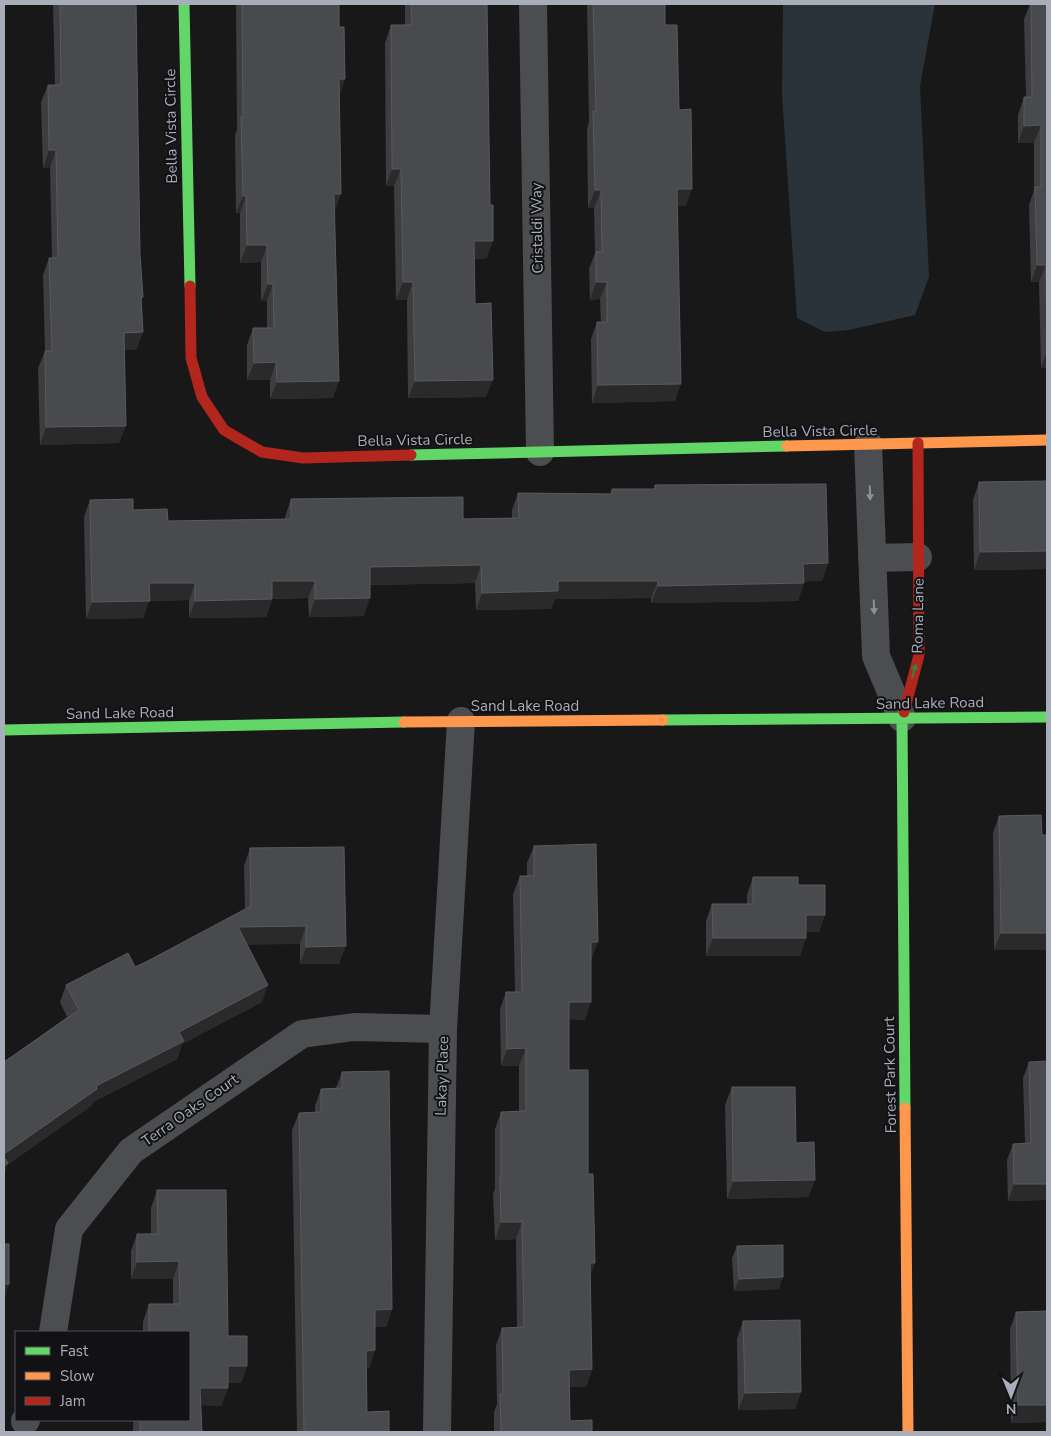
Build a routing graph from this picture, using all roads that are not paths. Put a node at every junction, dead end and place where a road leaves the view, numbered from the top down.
1 (184, 4) edge
2 (533, 4) edge
3 (1047, 440) edge
4 (918, 443) junction
5 (868, 444) junction
6 (540, 452) junction
7 (918, 557) junction
8 (872, 558) junction
9 (1047, 717) edge
10 (902, 718) junction
11 (461, 721) junction
12 (4, 730) edge
13 (443, 1029) junction
14 (53, 1331) edge
15 (437, 1432) edge
16 (908, 1432) edge

1 - 6 street, Bella Vista Circle
2 - 6 street, Cristaldi Way
3 - 4 street, Bella Vista Circle
4 - 5 street, Bella Vista Circle
4 - 7 street, Roma Lane
5 - 6 street, Bella Vista Circle
5 -> 8 street
7 - 8 street
10 -> 7 street, Roma Lane
8 -> 10 street
9 - 10 street, Sand Lake Road
10 - 11 street, Sand Lake Road
10 - 16 street, Forest Park Court
11 - 12 street, Sand Lake Road
11 - 13 street, Lakay Place
13 - 14 street, Terra Oaks Court
13 - 15 street, Lakay Place

